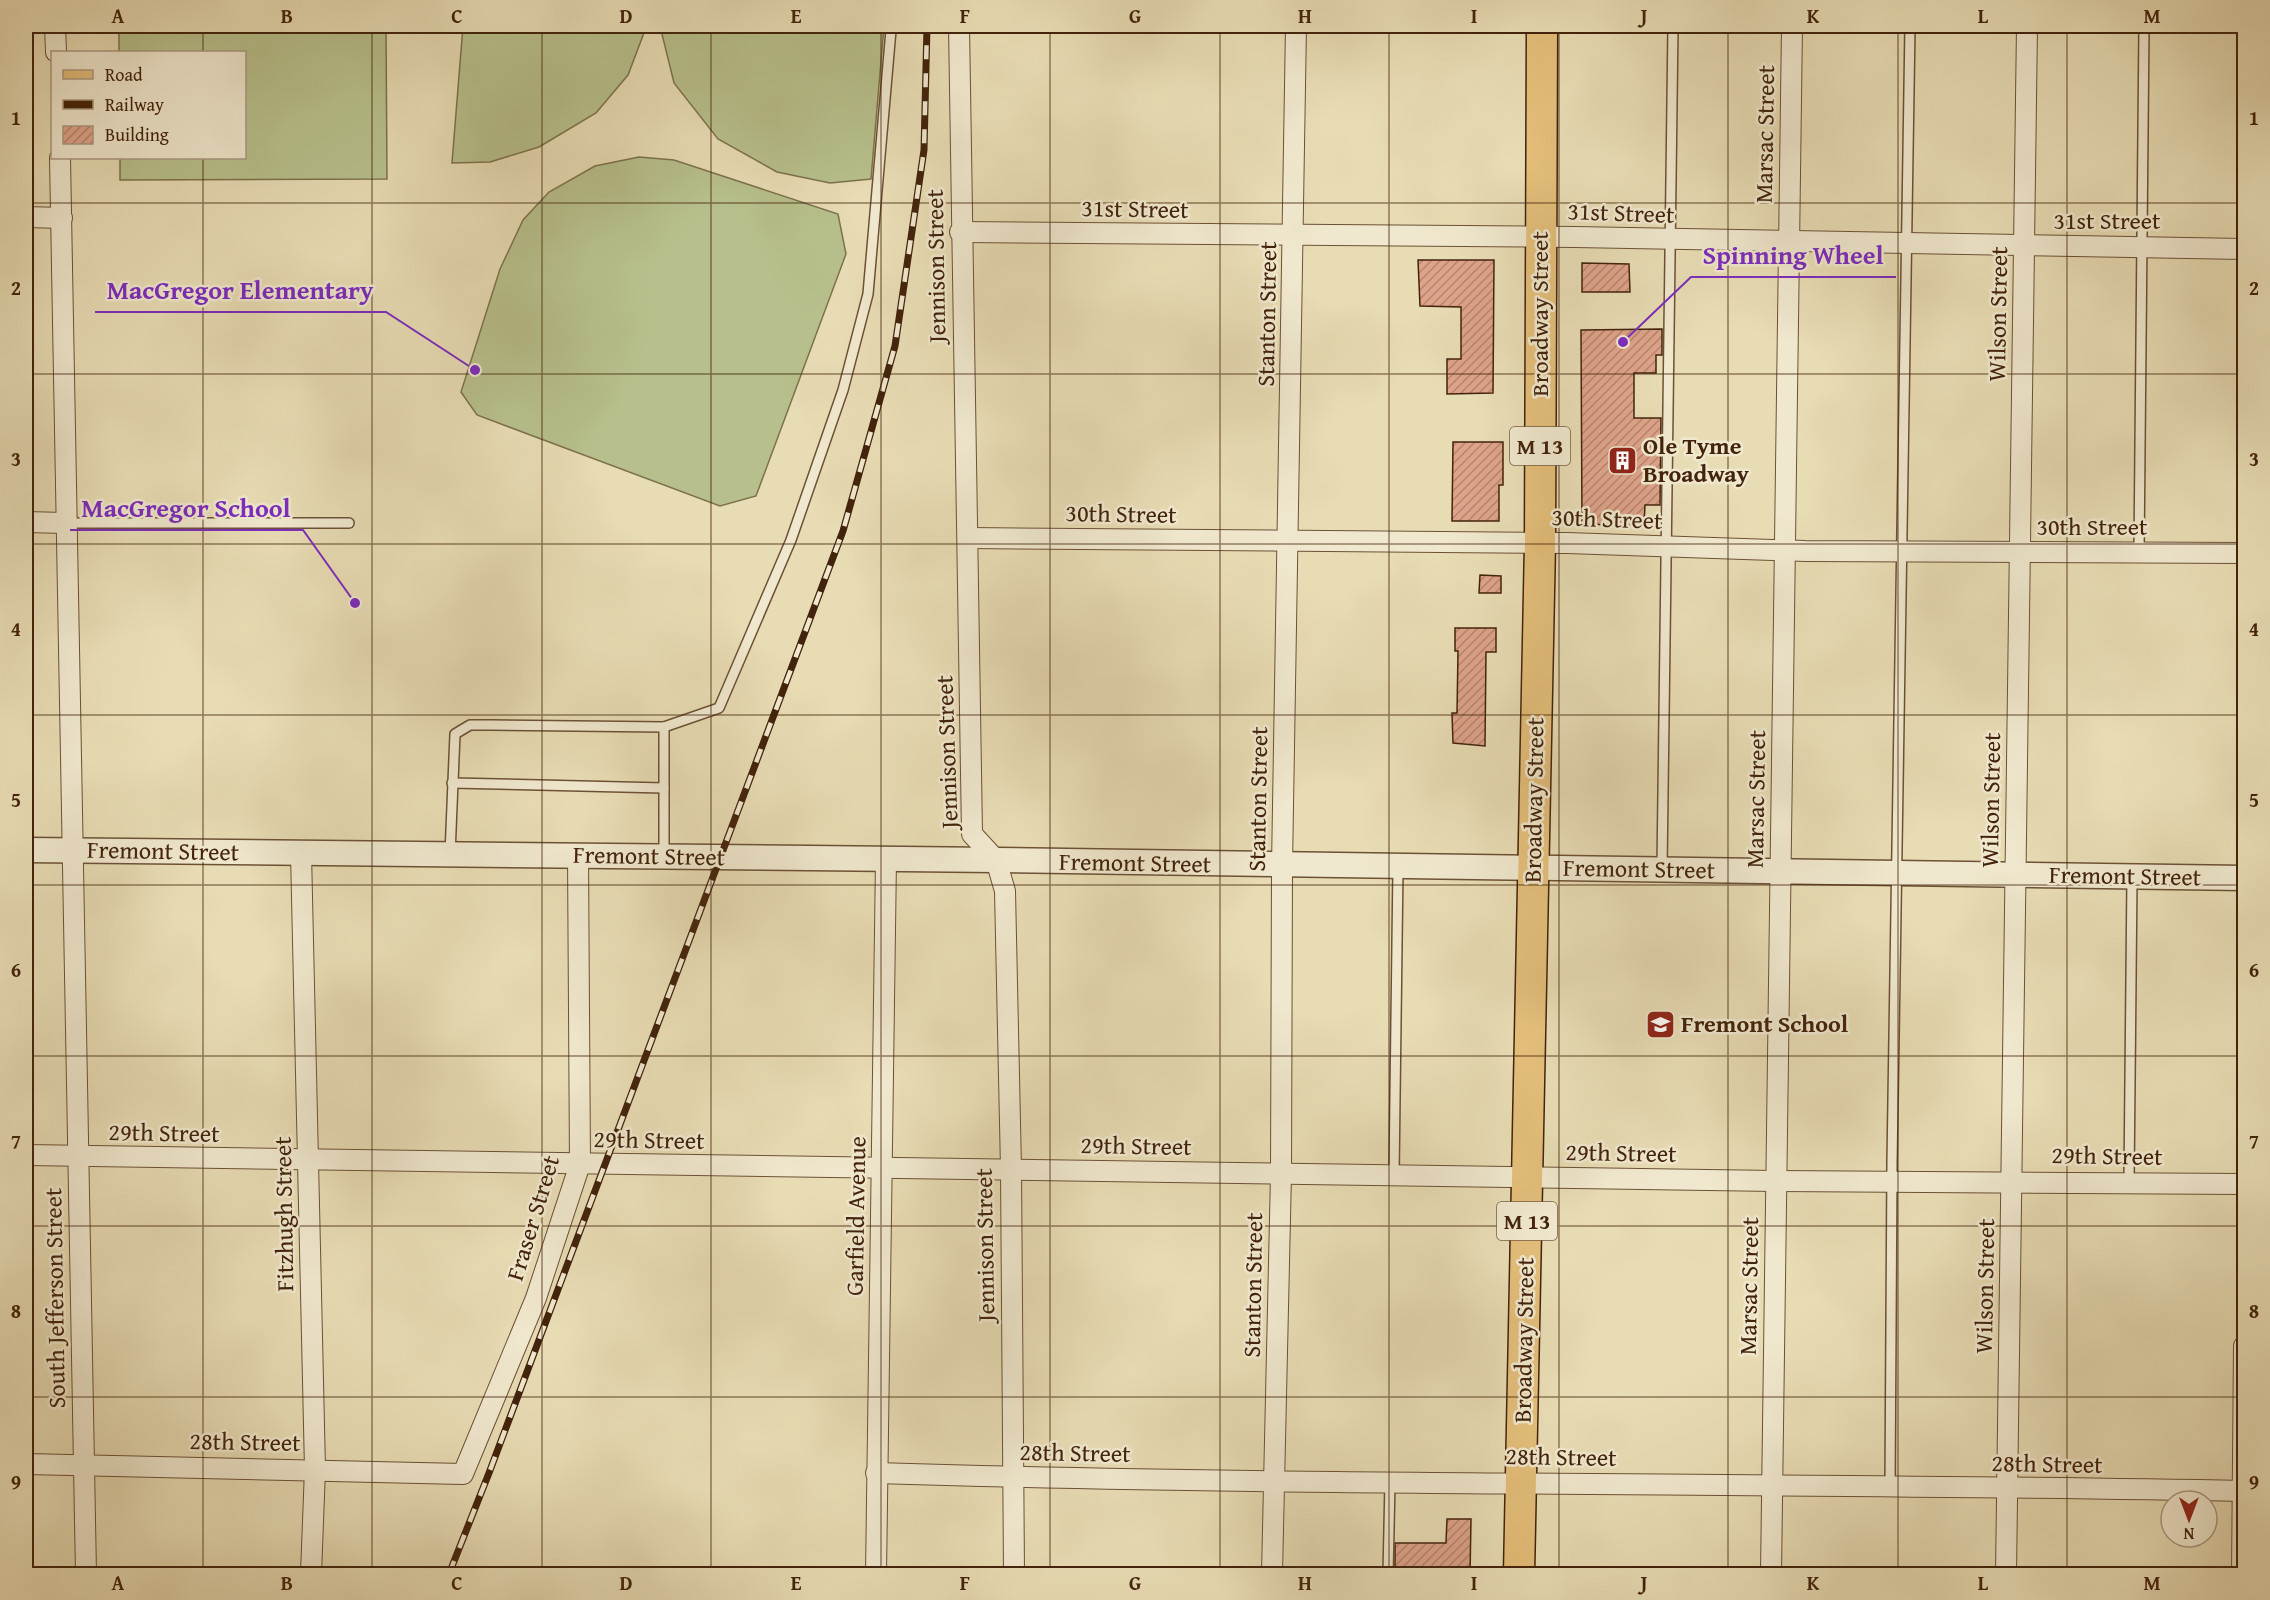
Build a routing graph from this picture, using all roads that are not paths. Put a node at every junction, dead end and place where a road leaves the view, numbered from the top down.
1 (56, 26) edge
2 (959, 26) edge
3 (1296, 26) edge
4 (1542, 26) edge
5 (1673, 26) edge
6 (1792, 26) edge
7 (1910, 26) edge
8 (2027, 26) edge
9 (2144, 26) edge
10 (891, 30) dead end
11 (56, 51) edge
12 (60, 159) edge
13 (26, 217) edge
14 (62, 218) junction
15 (960, 232) junction
16 (1294, 236) junction
17 (1540, 237) junction
18 (1669, 241) junction
19 (1790, 242) junction
20 (1907, 244) junction
21 (2024, 246) junction
22 (2141, 246) junction
23 (2244, 249) edge
24 (26, 522) edge
25 (65, 523) junction
26 (349, 523) dead end
27 (968, 537) junction
28 (1289, 541) junction
29 (1540, 543) junction
30 (1667, 546) junction
31 (1786, 550) junction
32 (1902, 551) junction
33 (2020, 552) junction
34 (2139, 553) junction
35 (2244, 553) edge
36 (664, 727) junction
37 (452, 783) junction
38 (664, 789) junction
39 (26, 850) edge
40 (74, 850) junction
41 (301, 853) junction
42 (450, 854) junction
43 (578, 855) junction
44 (664, 856) junction
45 (886, 859) junction
46 (996, 860) junction
47 (1282, 866) junction
48 (1398, 867) junction
49 (1533, 867) junction
50 (1662, 869) junction
51 (1780, 871) junction
52 (1897, 873) junction
53 (2016, 874) junction
54 (2132, 877) junction
55 (2244, 879) edge
56 (26, 1155) edge
57 (78, 1156) junction
58 (309, 1161) junction
59 (580, 1164) junction
60 (882, 1169) junction
61 (1011, 1169) junction
62 (1281, 1174) junction
63 (1394, 1174) junction
64 (1528, 1177) junction
65 (1775, 1181) junction
66 (1892, 1181) junction
67 (2012, 1181) junction
68 (2129, 1182) junction
69 (2244, 1184) edge
70 (2244, 1346) edge
71 (26, 1464) edge
72 (83, 1464) junction
73 (315, 1469) junction
74 (463, 1473) joint
75 (876, 1473) junction
76 (1013, 1477) junction
77 (1274, 1482) junction
78 (1390, 1482) junction
79 (1521, 1482) junction
80 (1773, 1487) junction
81 (1890, 1488) junction
82 (2008, 1488) junction
83 (2244, 1491) edge
84 (86, 1575) edge
85 (311, 1575) edge
86 (876, 1575) edge
87 (1014, 1575) edge
88 (1272, 1575) edge
89 (1388, 1575) edge
90 (1519, 1575) edge
91 (1770, 1575) edge
92 (2006, 1575) edge
93 (2242, 1575) edge

1 - 11 street
2 - 15 street, Jennison Street
3 - 16 street, Stanton Street
4 - 17 main road, Broadway Street / M 13
5 - 18 lane
6 - 19 street, Marsac Street
7 - 20 lane
8 - 21 street, Wilson Street
9 - 22 lane
10 - 36 lane
12 - 14 street, South Jefferson Street
13 - 14 street
14 - 25 street, South Jefferson Street
15 - 16 street, 31st Street
15 - 27 street, Jennison Street
16 - 17 street, 31st Street
16 - 28 street, Stanton Street
17 - 18 street, 31st Street
17 - 29 main road, Broadway Street / M 13
18 - 19 street, 31st Street
18 - 30 lane
19 - 20 street, 31st Street
19 - 31 street, Marsac Street
20 - 21 street, 31st Street
20 - 32 lane
21 - 22 street, 31st Street
21 - 33 street, Wilson Street
22 - 23 street, 31st Street
22 - 34 lane
24 - 25 street
25 - 26 lane
25 - 40 street, South Jefferson Street
27 - 28 street, 30th Street
27 - 46 street, Jennison Street
28 - 29 street, 30th Street
28 - 47 street, Stanton Street
29 - 30 street, 30th Street
29 - 49 main road, Broadway Street / M 13
30 - 31 street, 30th Street
30 - 50 lane
31 - 32 street, 30th Street
31 - 51 street, Marsac Street
32 - 33 street, 30th Street
32 - 52 lane
33 - 34 street, 30th Street
33 - 53 street, Wilson Street
34 - 35 street, 30th Street
36 - 37 lane
36 - 38 lane
37 - 38 lane
37 - 42 lane
38 - 44 lane
39 - 40 street, Fremont Street
40 - 41 street, Fremont Street
40 - 57 street, South Jefferson Street
41 - 42 street, Fremont Street
41 - 58 street, Fitzhugh Street
42 - 43 street, Fremont Street
43 - 44 street, Fremont Street
43 - 59 street, Fraser Street
44 - 45 street, Fremont Street
45 - 46 street, Fremont Street
45 - 60 street, Garfield Avenue
46 - 47 street, Fremont Street
46 - 61 street, Jennison Street
47 - 48 street, Fremont Street
47 - 62 street, Stanton Street
48 - 49 street, Fremont Street
48 - 63 lane
49 - 50 street, Fremont Street
49 - 64 main road, Broadway Street / M 13
50 - 51 street, Fremont Street
51 - 52 street, Fremont Street
51 - 65 street, Marsac Street
52 - 53 street, Fremont Street
52 - 66 lane
53 - 54 street, Fremont Street
53 - 67 street, Wilson Street
54 - 55 street, Fremont Street
54 - 68 lane
56 - 57 street, 29th Street
57 - 58 street, 29th Street
57 - 72 street, South Jefferson Street
58 - 59 street, 29th Street
58 - 73 street, Fitzhugh Street
59 - 60 street, 29th Street
59 - 74 street, Fraser Street
60 - 61 street, 29th Street
60 - 75 street, Garfield Avenue
61 - 62 street, 29th Street
61 - 76 street, Jennison Street
62 - 63 street, 29th Street
62 - 77 street, Stanton Street
63 - 64 street, 29th Street
64 - 65 street, 29th Street
64 - 79 main road, Broadway Street / M 13
65 - 66 street, 29th Street
65 - 80 street, Marsac Street
66 - 67 street, 29th Street
66 - 81 lane
67 - 68 street, 29th Street
67 - 82 street, Wilson Street
68 - 69 street, 29th Street
70 - 83 street
71 - 72 street, 28th Street
72 - 73 street, 28th Street
72 - 84 street, South Jefferson Street
73 - 74 street, 28th Street
73 - 85 street, Fitzhugh Street
75 - 76 street, 28th Street
75 - 86 street, Garfield Avenue
76 - 77 street, 28th Street
76 - 87 street, Jennison Street
77 - 78 street, 28th Street
77 - 88 street, Stanton Street
78 - 79 street, 28th Street
78 - 89 lane
79 - 80 street, 28th Street
79 - 90 main road, Broadway Street / M 13
80 - 81 street, 28th Street
80 - 91 street, Marsac Street
81 - 82 street, 28th Street
82 - 83 street, 28th Street
82 - 92 street, Wilson Street
83 - 93 street

